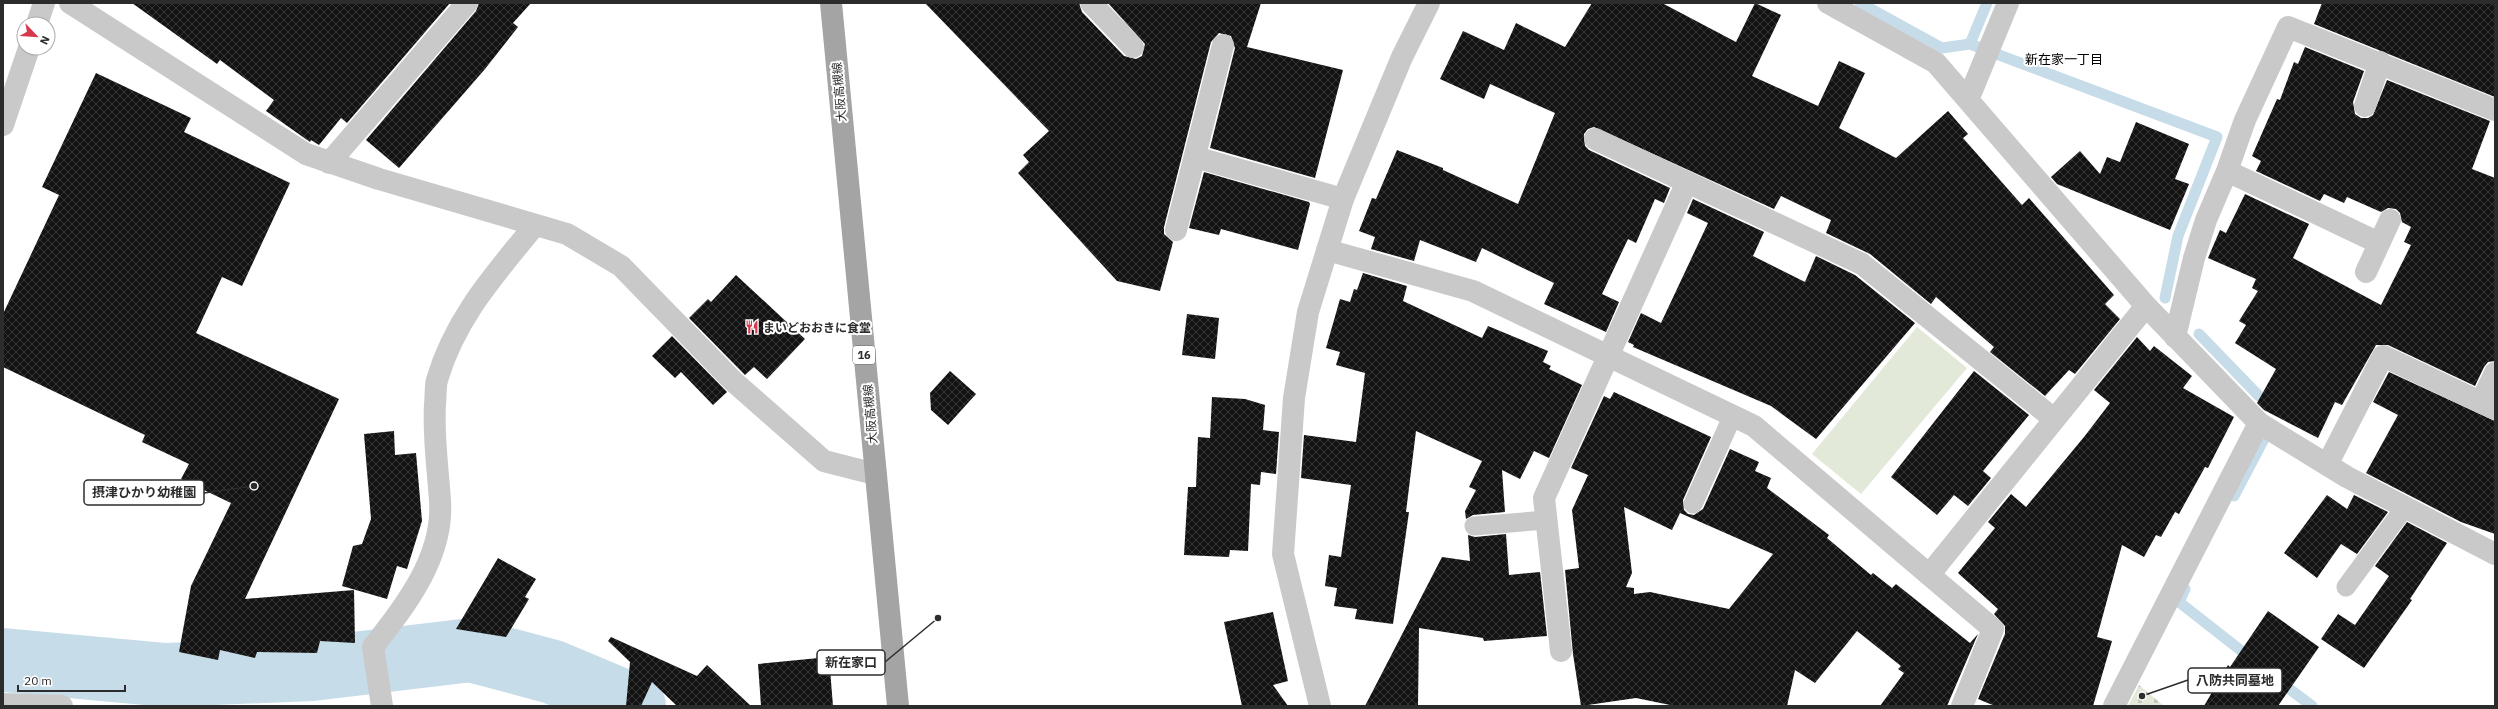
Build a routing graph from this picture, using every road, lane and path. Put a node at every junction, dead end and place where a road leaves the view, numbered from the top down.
1 (44, 3) edge
2 (70, 3) edge
3 (467, 3) edge
4 (831, 3) edge
5 (1091, 3) edge
6 (1429, 3) edge
7 (1828, 3) edge
8 (2008, 3) edge
9 (40, 16) edge
10 (1223, 45) dead end
11 (1133, 47) dead end
12 (26, 56) edge
13 (2380, 62) junction
14 (1968, 100) junction
15 (2365, 106) dead end
16 (2495, 110) edge
17 (3, 125) edge
18 (1594, 139) dead end
19 (1195, 157) junction
20 (329, 162) junction
21 (2227, 172) junction
22 (1687, 182) junction
23 (1343, 199) junction
24 (2390, 220) dead end
25 (535, 225) junction
26 (1176, 230) dead end
27 (2379, 243) junction
28 (1327, 250) junction
29 (2366, 272) dead end
30 (2146, 306) junction
31 (2175, 337) junction
32 (1608, 354) junction
33 (2495, 373) edge
34 (2488, 405) edge
35 (1733, 415) junction
36 (2054, 419) junction
37 (2259, 423) junction
38 (2327, 465) junction
39 (875, 474) junction
40 (1693, 504) dead end
41 (2405, 507) junction
42 (1546, 520) junction
43 (1474, 526) dead end
44 (2495, 554) edge
45 (1929, 575) junction
46 (2346, 586) dead end
47 (1561, 651) dead end
48 (3, 704) edge
49 (62, 706) edge
50 (382, 706) edge
51 (898, 706) edge
52 (1320, 706) edge
53 (1962, 706) edge
54 (2114, 706) edge

1 - 9 street
2 - 20 street
3 - 20 street
4 - 39 main road, 大阪高槻線 / 16
5 - 11 street
6 - 23 street
7 - 14 street
8 - 14 street
10 - 19 street
12 - 17 street
13 - 15 street
13 - 16 street
13 - 21 street
14 - 30 street
18 - 22 street
19 - 23 street
19 - 26 street
20 - 25 street
21 - 27 street
21 - 31 street
22 - 32 street
22 - 36 street
23 - 28 street
24 - 27 street
25 - 39 street
25 - 50 street
27 - 29 street
28 - 32 street
28 - 52 street
30 - 31 street
30 - 36 street
31 - 37 street
32 - 35 street
32 - 42 street
33 - 34 street
34 - 38 street
35 - 40 lane
35 - 45 street
36 - 45 street
37 - 38 street
37 - 54 street
38 - 41 street
39 - 51 main road, 大阪高槻線 / 16
41 - 44 street
41 - 46 lane
42 - 43 lane
42 - 47 street
45 - 53 street
48 - 49 street

